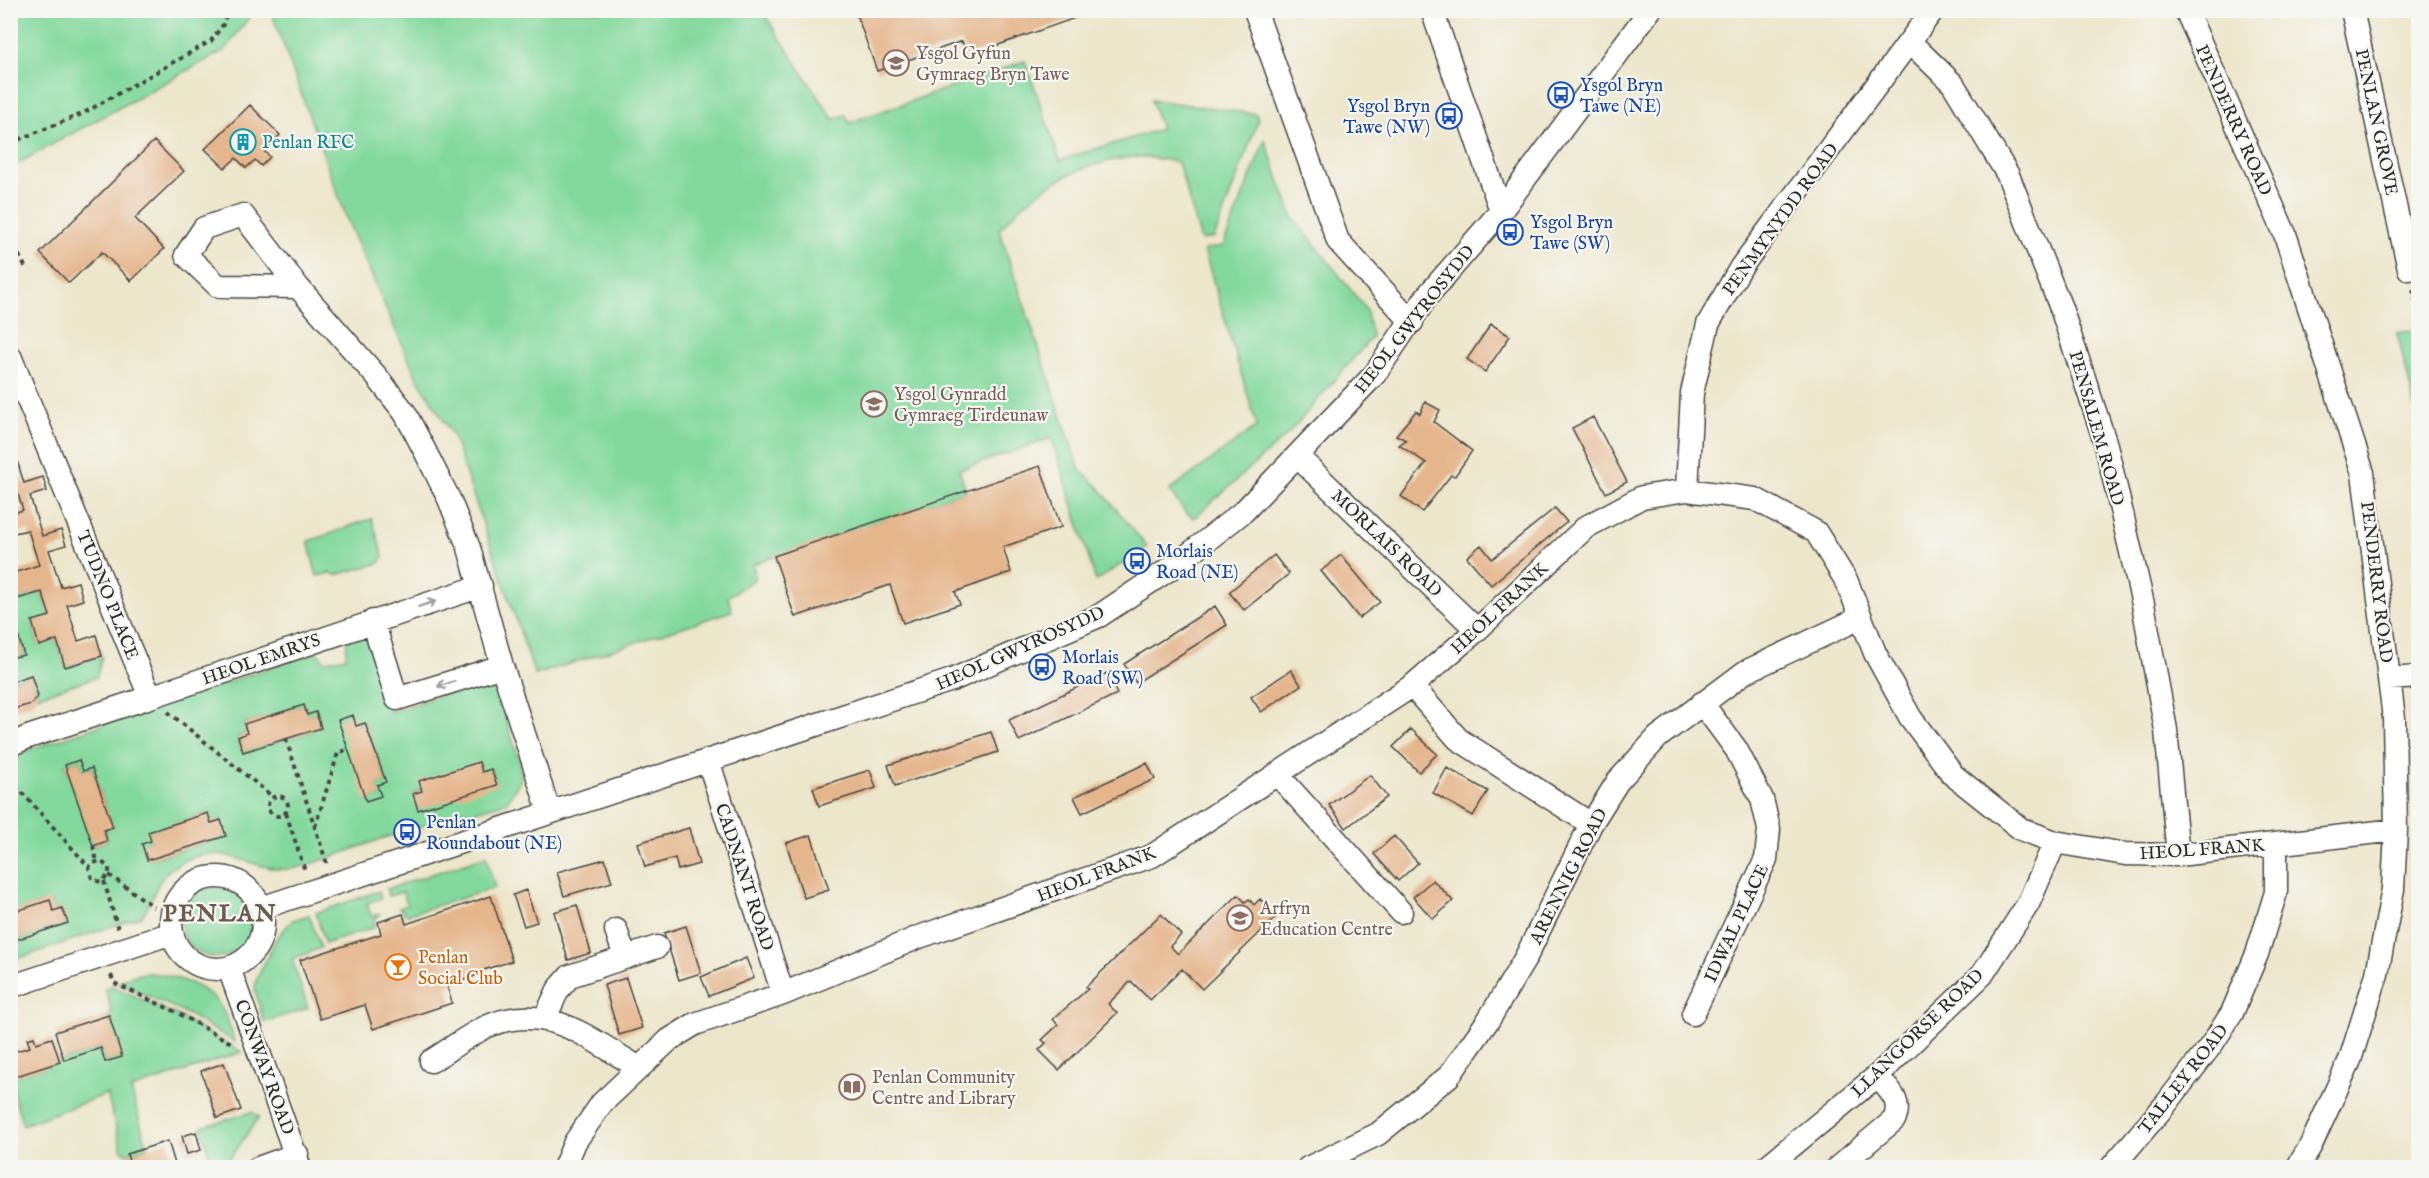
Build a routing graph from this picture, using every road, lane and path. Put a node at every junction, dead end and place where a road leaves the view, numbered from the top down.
1 (225, 10) edge
2 (1255, 10) edge
3 (1432, 10) edge
4 (1650, 10) edge
5 (1933, 10) edge
6 (2186, 10) edge
7 (2352, 10) edge
8 (1910, 42) junction
9 (10, 143) edge
10 (1501, 211) junction
11 (10, 239) edge
12 (2409, 269) joint
13 (27, 270) dead end
14 (298, 286) junction
15 (2418, 314) edge
16 (1412, 322) junction
17 (10, 356) edge
18 (1298, 456) junction
19 (1687, 490) junction
20 (481, 586) junction
21 (1860, 618) junction
22 (373, 621) junction
23 (1477, 630) junction
24 (502, 666) junction
25 (2418, 677) edge
26 (2389, 679) junction
27 (1412, 686) junction
28 (152, 696) junction
29 (1702, 703) junction
30 (286, 739) dead end
31 (10, 745) edge
32 (348, 749) dead end
33 (708, 760) junction
34 (1277, 774) junction
35 (10, 779) edge
36 (273, 797) junction
37 (549, 811) junction
38 (286, 813) junction
39 (1591, 824) junction
40 (315, 828) junction
41 (2396, 830) junction
42 (2055, 842) junction
43 (2276, 845) junction
44 (93, 846) dead end
45 (2178, 855) junction
46 (97, 861) junction
47 (327, 864) dead end
48 (89, 867) junction
49 (305, 871) dead end
50 (108, 875) junction
51 (104, 880) junction
52 (154, 907) dead end
53 (261, 908) junction
54 (1401, 912) dead end
55 (616, 930) dead end
56 (119, 933) dead end
57 (172, 933) junction
58 (657, 947) dead end
59 (625, 957) junction
60 (229, 968) junction
61 (111, 975) dead end
62 (10, 987) edge
63 (783, 994) junction
64 (1693, 1014) dead end
65 (545, 1017) junction
66 (241, 1048) dead end
67 (431, 1061) dead end
68 (638, 1067) junction
69 (1877, 1076) junction
70 (298, 1161) edge
71 (258, 1167) edge
72 (564, 1167) edge
73 (1308, 1167) edge
74 (1766, 1167) edge
75 (1837, 1167) edge
76 (2111, 1167) edge
77 (2296, 1167) edge

1 - 9 path
2 - 16 street
3 - 10 street
4 - 10 street, HEOL GWYROSYDD
5 - 8 street, PENMYNYDD ROAD
6 - 26 street, PENDERRY ROAD
7 - 12 street, PENLAN GROVE
8 - 19 street, PENMYNYDD ROAD
8 - 45 street, PENSALEM ROAD
10 - 16 street, HEOL GWYROSYDD
11 - 13 path
12 - 15 path
14 - 14 street
14 - 20 street
16 - 18 street, HEOL GWYROSYDD
17 - 28 street, TUDNO PLACE
18 - 23 street, MORLAIS ROAD
18 - 33 street, HEOL GWYROSYDD
19 - 21 street, HEOL FRANK
19 - 23 street, HEOL FRANK
22 -> 20 street, HEOL EMRYS
20 - 24 street
21 - 29 street, ARENNIG ROAD
21 - 42 street, HEOL FRANK
24 -> 22 street
22 - 28 street, HEOL EMRYS
23 - 27 street, HEOL FRANK
24 - 37 street
25 - 26 street
26 - 41 street, PENDERRY ROAD
27 - 34 street, HEOL FRANK
27 - 39 street
28 - 31 street
28 - 36 path
29 - 39 street, ARENNIG ROAD
29 - 64 street, IDWAL PLACE
30 - 40 path
32 - 40 path
33 - 37 street, HEOL GWYROSYDD
33 - 63 street, CADNANT ROAD
34 - 54 street
34 - 63 street, HEOL FRANK
35 - 48 path
36 - 38 path
36 - 38 path
37 - 53 street, HEOL GWYROSYDD
38 - 49 path
39 - 73 street, ARENNIG ROAD
40 - 47 path
41 - 43 street, HEOL FRANK
41 - 77 street, PENDERRY ROAD
42 - 45 street, HEOL FRANK
42 - 69 street, LLANGORSE ROAD
43 - 45 street, HEOL FRANK
43 - 76 street, TALLEY ROAD
44 - 46 path
46 - 48 path
46 - 50 path
48 - 51 path
50 - 51 path
50 - 52 path
51 - 56 path
53 - 57 street
53 - 60 street
55 - 59 street
57 - 60 street
57 - 62 street
58 - 59 street
59 - 65 street
60 - 70 street, CONWAY ROAD
61 - 66 path
63 - 68 street, HEOL FRANK
65 - 67 street
65 - 68 street
68 - 72 street, HEOL FRANK
69 - 74 street, LLANGORSE ROAD
69 - 75 street
70 - 71 street

